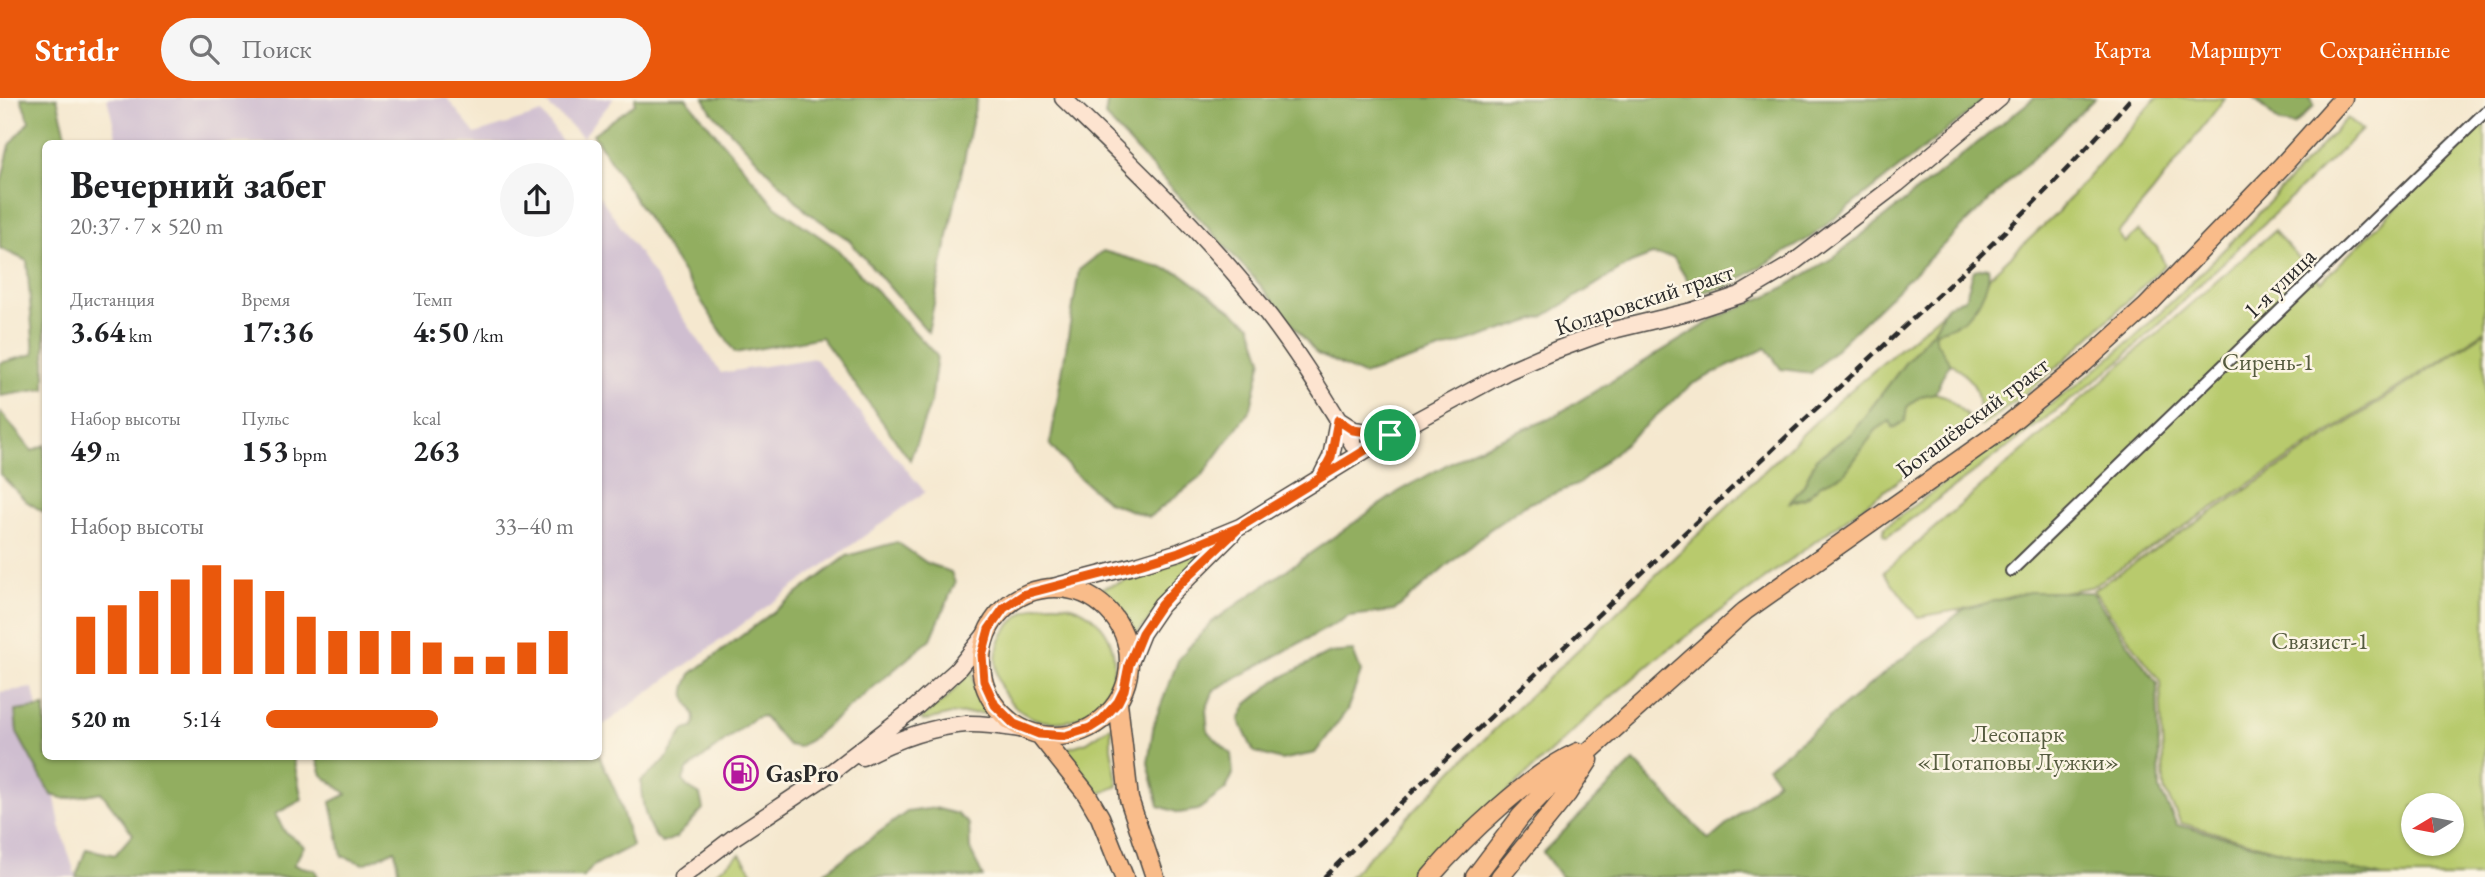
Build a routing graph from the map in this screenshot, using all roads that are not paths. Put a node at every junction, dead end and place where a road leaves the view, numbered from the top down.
1 (1063, 98) edge
2 (2000, 98) edge
3 (2343, 98) edge
4 (2485, 112) edge
5 (1338, 420) junction
6 (1390, 435) junction
7 (1359, 454) junction
8 (1320, 478) junction
9 (1240, 527) junction
10 (2011, 571) dead end
11 (1049, 588) junction
12 (989, 629) junction
13 (1129, 665) junction
14 (1118, 702) junction
15 (1033, 732) junction
16 (1601, 742) junction
17 (829, 774) junction
18 (682, 877) edge
19 (1124, 877) edge
20 (1155, 877) edge
21 (1430, 877) edge
22 (1475, 877) edge
23 (1500, 877) edge

1 - 5 main road
2 - 6 main road, Коларовский тракт
3 - 16 main road, Богашёвский тракт
4 - 10 street, 1-я улица
5 - 6 main road
5 - 7 main road
5 - 8 main road
6 - 7 main road, Коларовский тракт
7 - 8 main road, Коларовский тракт
8 - 9 main road, Коларовский тракт
9 - 11 main road
9 - 13 main road
11 - 12 main road
11 - 13 main road
12 - 15 main road
12 - 17 main road
13 - 14 main road
14 - 15 main road
14 - 20 main road
15 - 17 main road
15 - 19 main road
16 - 21 main road
16 - 22 main road, Богашёвский тракт
16 - 23 main road, Богашёвский тракт
17 - 18 main road

